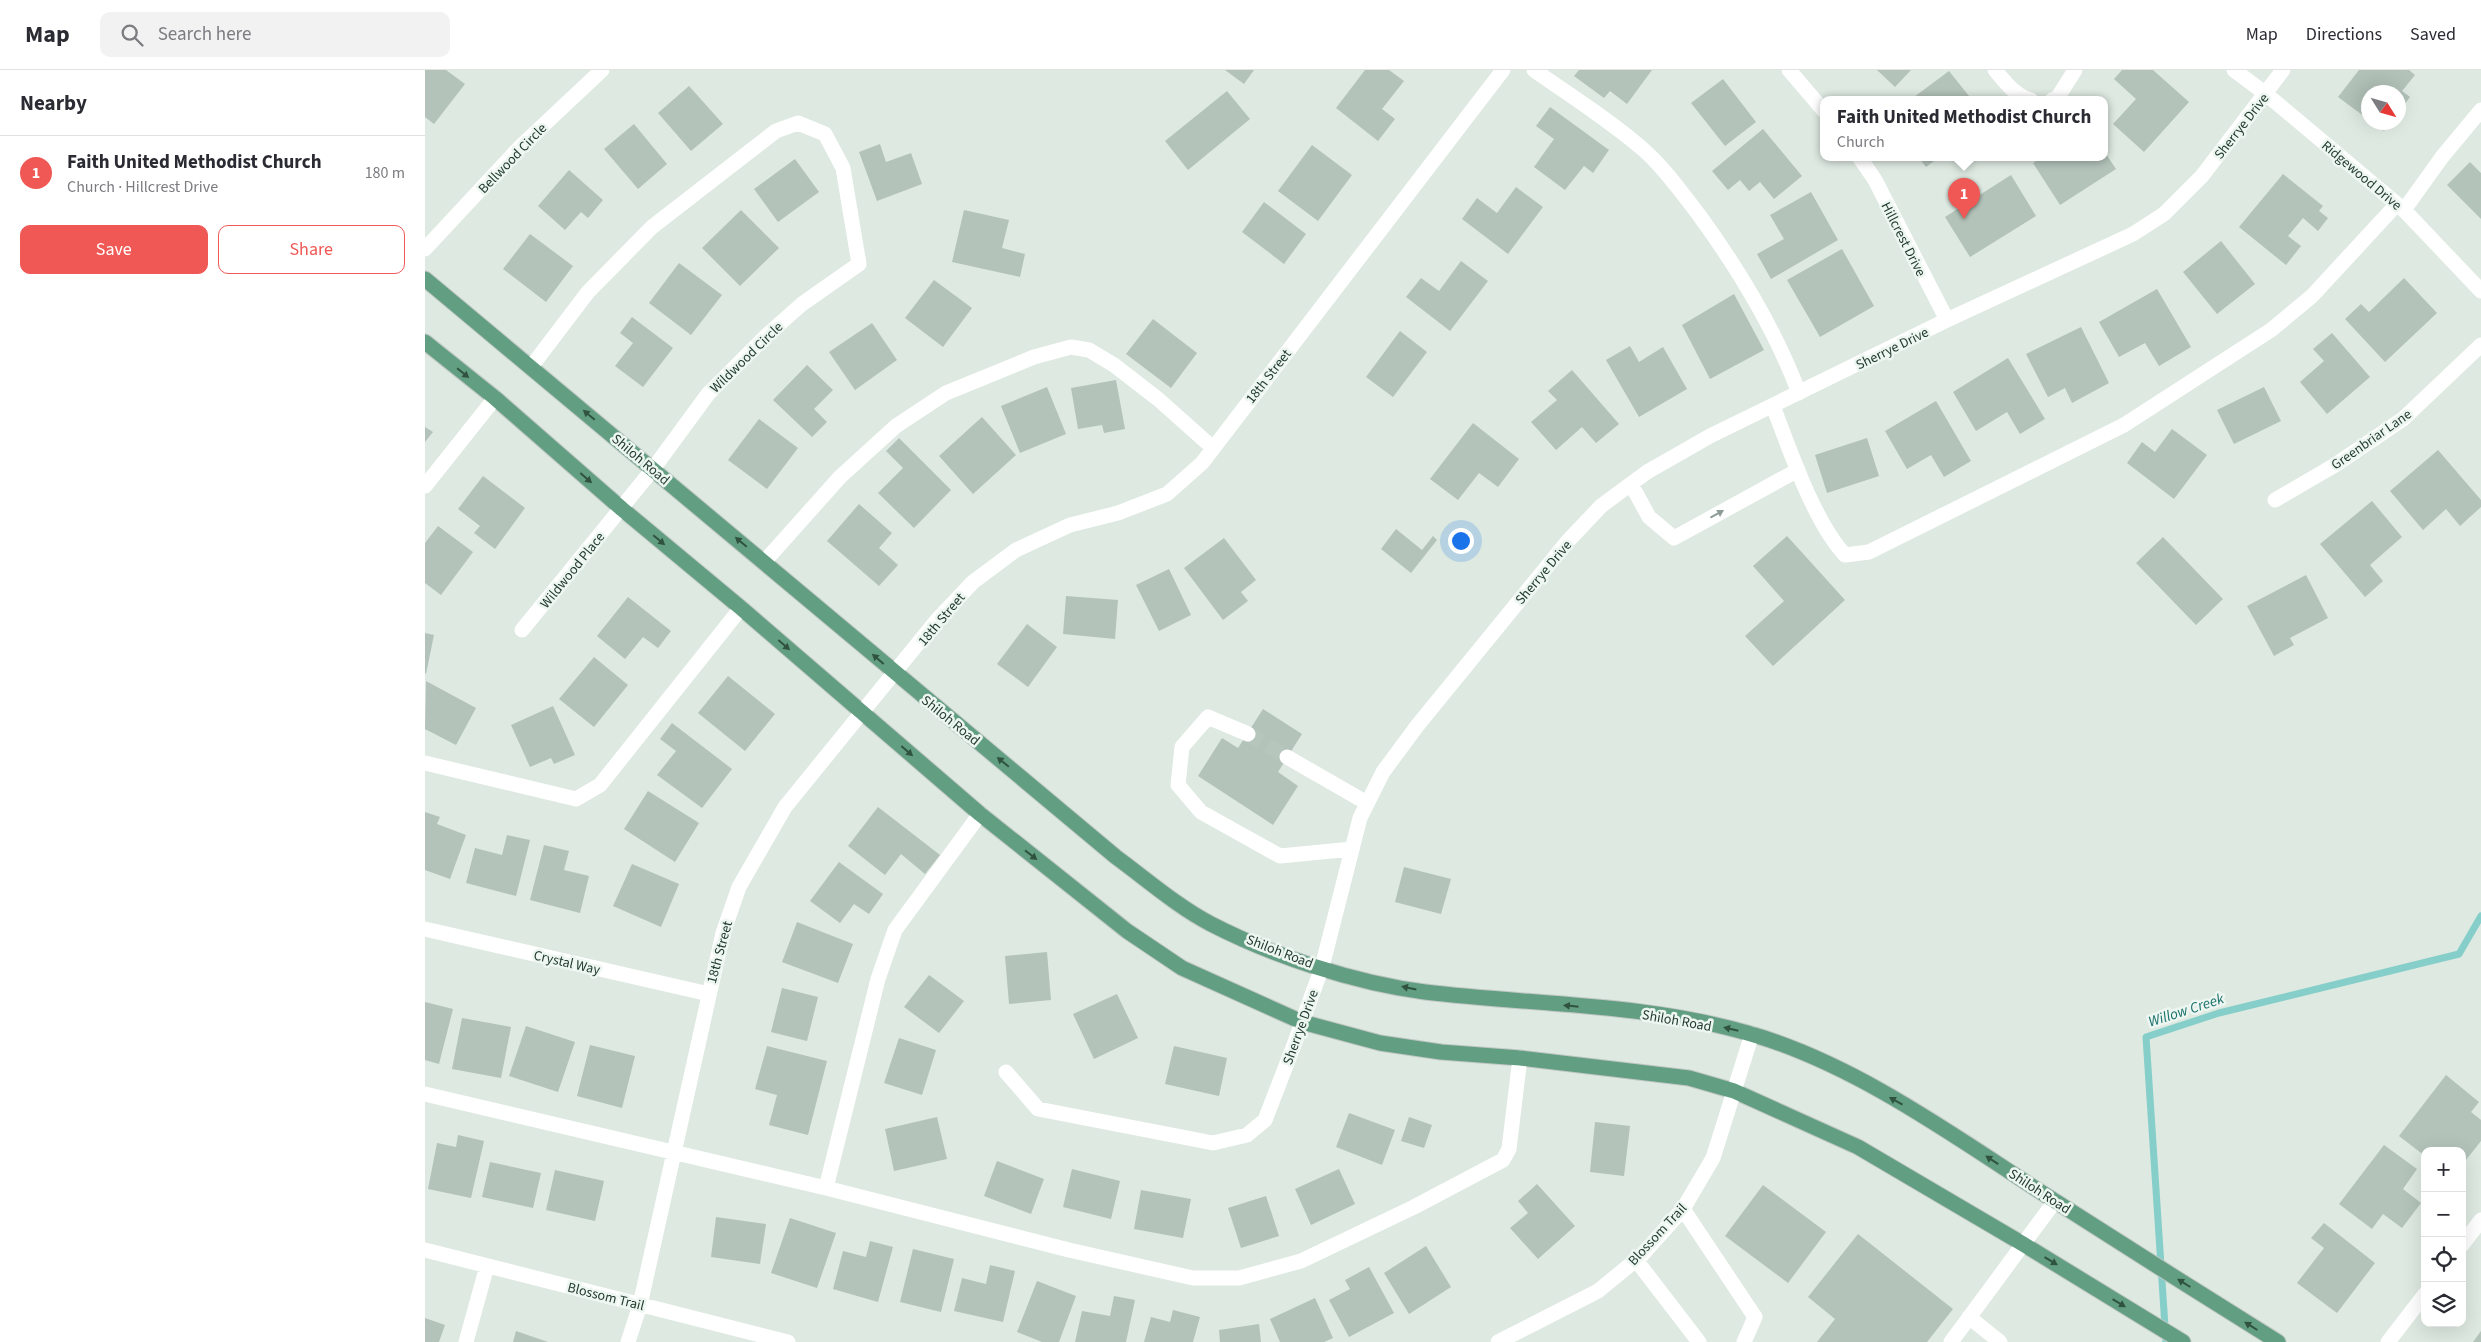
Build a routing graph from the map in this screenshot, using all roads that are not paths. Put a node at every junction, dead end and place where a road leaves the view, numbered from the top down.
1 (602, 70) edge
2 (1503, 70) edge
3 (1534, 70) edge
4 (1789, 70) edge
5 (1995, 70) edge
6 (2075, 70) edge
7 (2234, 70) edge
8 (2283, 70) edge
9 (2266, 94) junction
10 (2021, 96) edge
11 (2059, 96) edge
12 (1820, 107) edge
13 (2481, 110) edge
14 (1862, 161) edge
15 (2401, 207) junction
16 (425, 249) edge
17 (425, 278) edge
18 (2481, 291) edge
19 (1947, 320) junction
20 (425, 342) edge
21 (2481, 346) edge
22 (531, 367) junction
23 (1799, 393) junction
24 (495, 398) junction
25 (1773, 406) junction
26 (1213, 448) junction
27 (653, 469) junction
28 (1798, 470) junction
29 (1631, 484) junction
30 (425, 486) edge
31 (2275, 500) dead end
32 (621, 509) junction
33 (765, 561) junction
34 (741, 608) junction
35 (522, 630) dead end
36 (896, 674) junction
37 (863, 713) junction
38 (1248, 734) tunnel mouth
39 (1287, 757) tunnel mouth
40 (425, 763) edge
41 (1367, 803) junction
42 (980, 814) junction
43 (1352, 849) junction
44 (425, 929) edge
45 (1322, 967) junction
46 (709, 994) junction
47 (1303, 1022) junction
48 (1752, 1034) junction
49 (1521, 1058) junction
50 (1006, 1072) dead end
51 (1734, 1091) junction
52 (425, 1094) edge
53 (675, 1153) junction
54 (826, 1188) junction
55 (2055, 1201) junction
56 (1683, 1208) junction
57 (2481, 1220) edge
58 (2466, 1239) edge
59 (2023, 1244) junction
60 (425, 1250) edge
61 (1636, 1260) junction
62 (487, 1266) junction
63 (2421, 1299) edge
64 (640, 1305) junction
65 (1969, 1317) junction
66 (466, 1342) edge
67 (628, 1342) edge
68 (788, 1342) edge
69 (1498, 1342) edge
70 (1699, 1342) edge
71 (1744, 1342) edge
72 (1951, 1342) edge
73 (2000, 1342) edge
74 (2183, 1342) edge
75 (2278, 1342) edge
76 (2388, 1342) edge

1 - 16 street, Bellwood Circle
2 - 26 street, 18th Street
3 - 23 street
4 - 12 street
5 - 10 street
6 - 11 street
7 - 9 street, Ridgewood Drive
8 - 9 street, Sherrye Drive
9 - 15 street, Ridgewood Drive
9 - 19 street, Sherrye Drive
13 - 15 street
14 - 19 street, Hillcrest Drive
15 - 18 street, Ridgewood Drive
15 - 28 street
17 - 22 main road, Shiloh Road
19 - 23 street, Sherrye Drive
20 -> 24 main road
21 - 31 street, Greenbriar Lane
27 -> 22 main road, Shiloh Road
22 - 27 street, Wildwood Circle
23 - 25 street, Sherrye Drive
24 - 30 street
24 -> 32 main road
25 - 28 street
25 - 29 street, Sherrye Drive
26 - 33 street
26 - 36 street, 18th Street
27 - 32 street, Wildwood Circle
33 -> 27 main road, Shiloh Road
29 -> 28 street
29 - 41 street, Sherrye Drive
32 -> 34 main road
32 - 35 street, Wildwood Place
36 -> 33 main road, Shiloh Road
34 -> 37 main road
34 - 40 street
36 - 37 street, 18th Street
45 -> 36 main road, Shiloh Road
37 -> 42 main road
37 - 46 street, 18th Street
38 - 43 street
39 - 41 street
41 - 43 street, Sherrye Drive
42 -> 47 main road
42 - 54 street
43 - 45 street, Sherrye Drive
44 - 46 street, Crystal Way
45 - 47 street, Sherrye Drive
48 -> 45 main road, Shiloh Road
46 - 53 street, 18th Street
47 - 49 main road
47 - 50 street, Sherrye Drive
48 - 51 street, Blossom Trail
55 -> 48 main road, Shiloh Road
49 - 51 main road
49 - 54 street
51 - 56 street, Blossom Trail
51 - 59 main road
52 - 53 street
53 - 54 street
53 - 64 street, 18th Street
55 - 59 street
75 -> 55 main road, Shiloh Road
56 - 61 street, Blossom Trail
56 - 71 street
57 - 58 street
59 - 65 street
59 -> 74 main road
60 - 62 street, Blossom Trail
61 - 69 street, Blossom Trail
61 - 70 street
62 - 64 street, Blossom Trail
62 - 66 street
63 - 76 street
64 - 67 street, 18th Street
64 - 68 street, Blossom Trail
65 - 72 street
65 - 73 street

